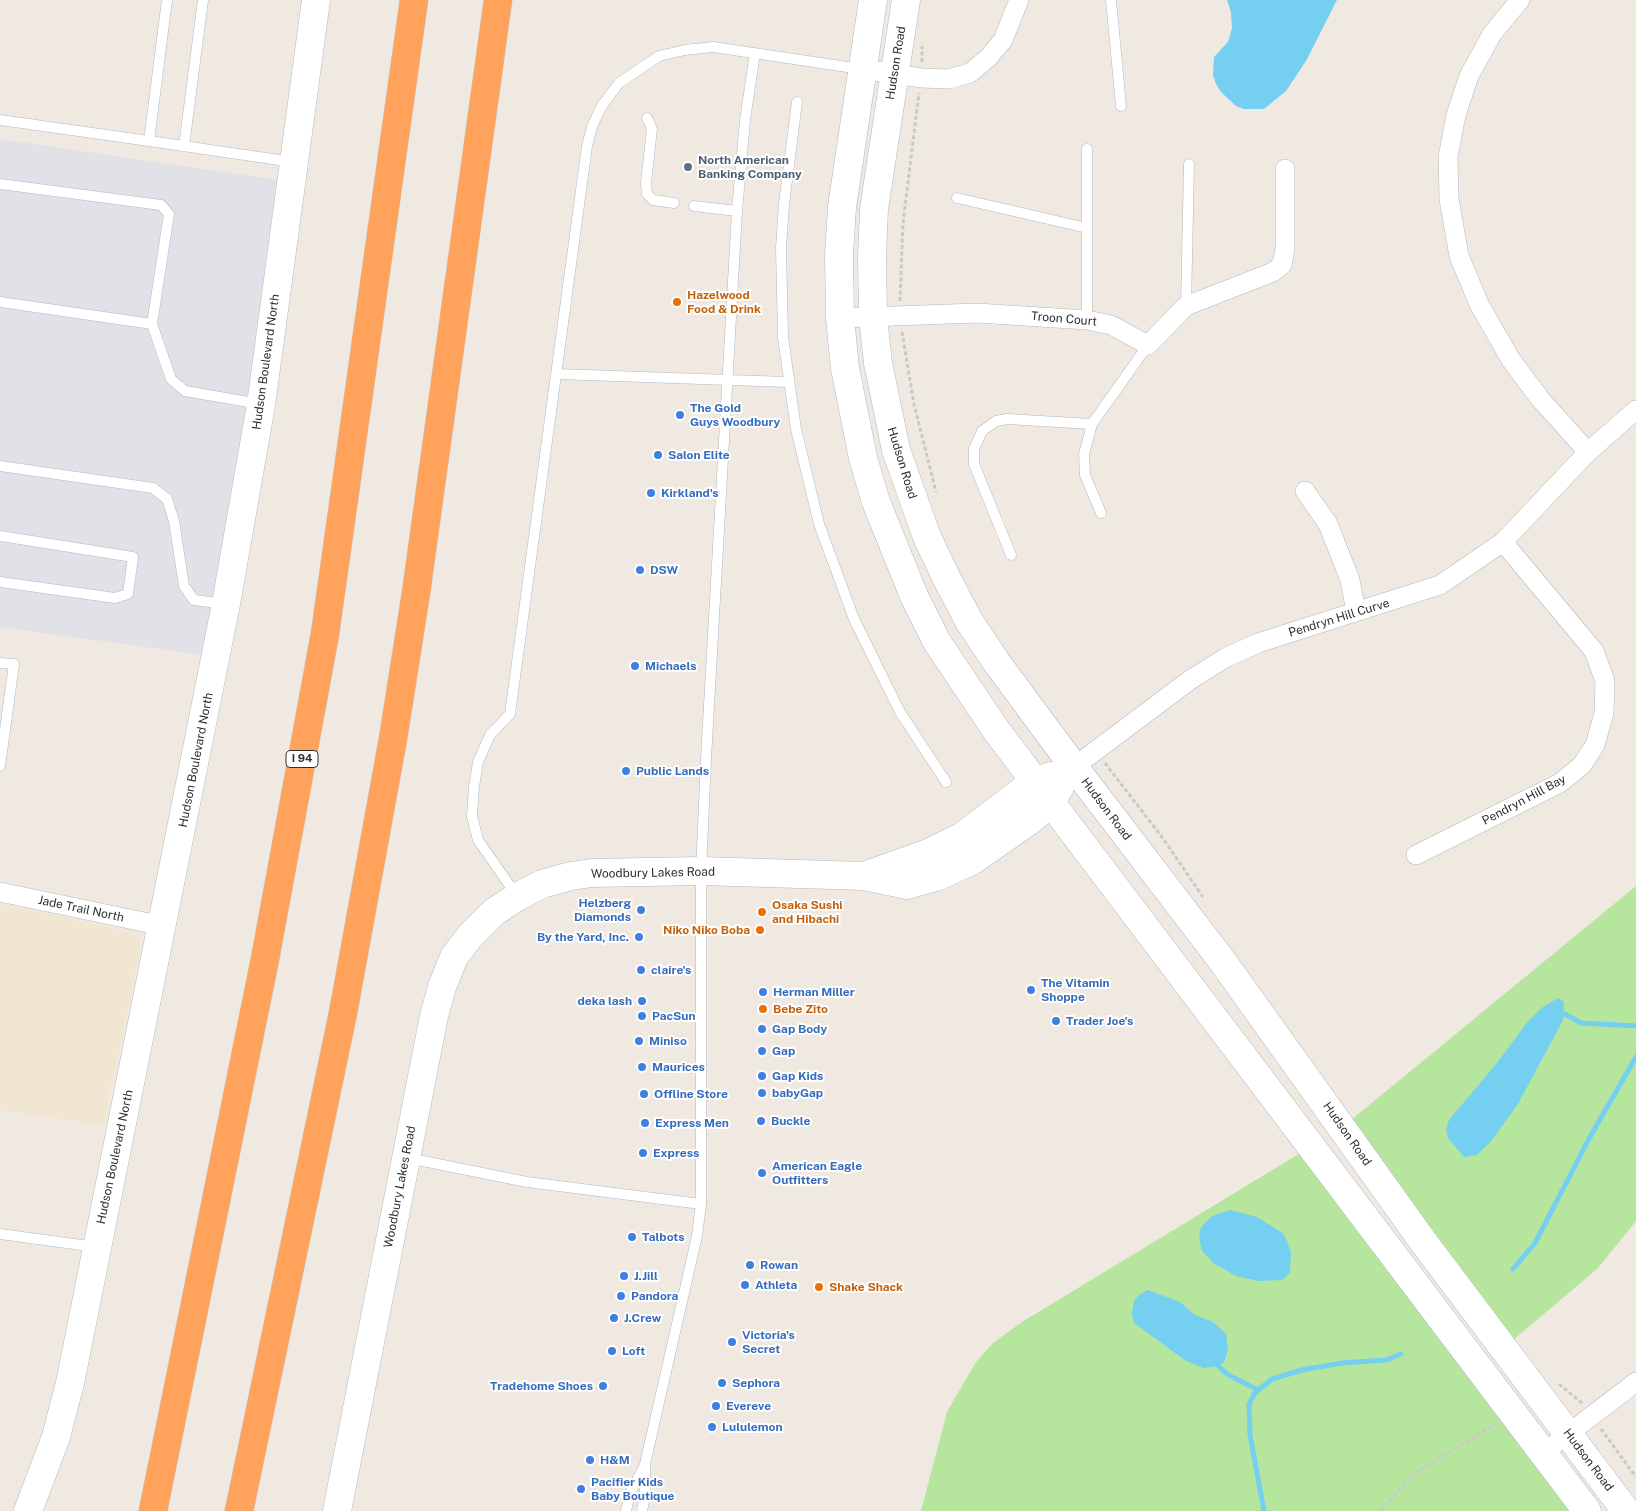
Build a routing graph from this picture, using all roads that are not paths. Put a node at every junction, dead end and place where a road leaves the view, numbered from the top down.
1 (167, 0) edge
2 (203, 0) edge
3 (316, 0) edge
4 (414, 0) edge
5 (498, 0) edge
6 (873, 0) edge
7 (906, 0) edge
8 (1019, 0) edge
9 (1111, 0) edge
10 (1520, 0) edge
11 (755, 53) junction
12 (862, 69) junction
13 (894, 74) junction
14 (797, 102) dead end
15 (1121, 106) dead end
16 (647, 118) dead end
17 (0, 120) edge
18 (150, 142) junction
19 (184, 146) junction
20 (1087, 149) dead end
21 (294, 162) junction
22 (1189, 164) dead end
23 (1286, 169) dead end
24 (0, 184) edge
25 (957, 198) dead end
26 (674, 203) dead end
27 (694, 206) dead end
28 (737, 211) junction
29 (1087, 228) junction
30 (0, 302) edge
31 (1186, 306) junction
32 (873, 317) junction
33 (840, 318) junction
34 (1087, 320) junction
35 (152, 324) junction
36 (1148, 345) junction
37 (556, 374) junction
38 (727, 381) junction
39 (788, 382) junction
40 (261, 404) junction
41 (1636, 410) edge
42 (1092, 424) junction
43 (1588, 452) junction
44 (0, 466) edge
45 (1305, 491) dead end
46 (1100, 514) dead end
47 (0, 536) edge
48 (1503, 542) junction
49 (1011, 555) dead end
50 (0, 582) edge
51 (226, 604) junction
52 (1356, 612) junction
53 (0, 663) edge
54 (0, 766) edge
55 (1074, 767) junction
56 (946, 782) dead end
57 (1042, 792) junction
58 (1416, 855) dead end
59 (701, 871) junction
60 (0, 892) edge
61 (517, 897) junction
62 (163, 926) junction
63 (406, 1158) junction
64 (700, 1204) junction
65 (0, 1234) edge
66 (96, 1247) junction
67 (1636, 1382) edge
68 (1568, 1434) junction
69 (1543, 1452) junction
70 (645, 1464) junction
71 (28, 1511) edge
72 (153, 1511) edge
73 (239, 1511) edge
74 (337, 1511) edge
75 (626, 1511) edge
76 (642, 1511) edge
77 (1587, 1511) edge
78 (1626, 1511) edge

1 - 18 lane
2 - 19 lane
3 - 21 street, Hudson Boulevard North
4 - 72 highway, I 94
5 - 73 highway
6 - 12 street
7 - 13 street, Hudson Road
8 - 13 street
9 - 15 lane
10 - 43 street
11 - 12 lane
11 - 28 lane
11 - 37 lane
12 - 13 street
12 - 33 street
13 - 32 street, Hudson Road
14 - 39 lane
16 - 26 lane
17 - 18 lane
18 - 19 lane
19 - 21 lane
20 - 29 lane
21 - 40 street, Hudson Boulevard North
22 - 31 lane
23 - 31 street
24 - 35 lane
25 - 29 lane
27 - 28 lane
28 - 38 lane
29 - 34 lane
30 - 35 lane
31 - 36 street
32 - 33 street, Troon Court
32 - 34 street, Troon Court
32 - 55 street, Hudson Road
33 - 57 street
34 - 36 street, Troon Court
35 - 40 lane
36 - 42 lane
37 - 38 lane
37 - 61 lane
38 - 39 lane
38 - 59 lane
39 - 56 lane
40 - 51 street, Hudson Boulevard North
41 - 43 street, Pendryn Hill Curve
42 - 46 lane
42 - 49 lane
43 - 48 street, Pendryn Hill Curve
44 - 51 lane
45 - 52 street
47 - 50 lane
48 - 52 street, Pendryn Hill Curve
48 - 58 street, Pendryn Hill Bay
51 - 62 street, Hudson Boulevard North
52 - 55 street, Pendryn Hill Curve
53 - 54 lane
55 - 57 street
55 - 68 street, Hudson Road
57 - 59 street, Woodbury Lakes Road
57 - 69 street
59 - 61 street, Woodbury Lakes Road
59 - 64 lane
60 - 62 street, Jade Trail North
61 - 63 street, Woodbury Lakes Road
62 - 66 street, Hudson Boulevard North
63 - 64 lane
63 - 74 street, Woodbury Lakes Road
64 - 70 lane
65 - 66 lane
66 - 71 street, Hudson Boulevard North
67 - 68 street
68 - 69 street
68 - 78 street, Hudson Road
69 - 77 street
70 - 75 lane
70 - 76 lane

